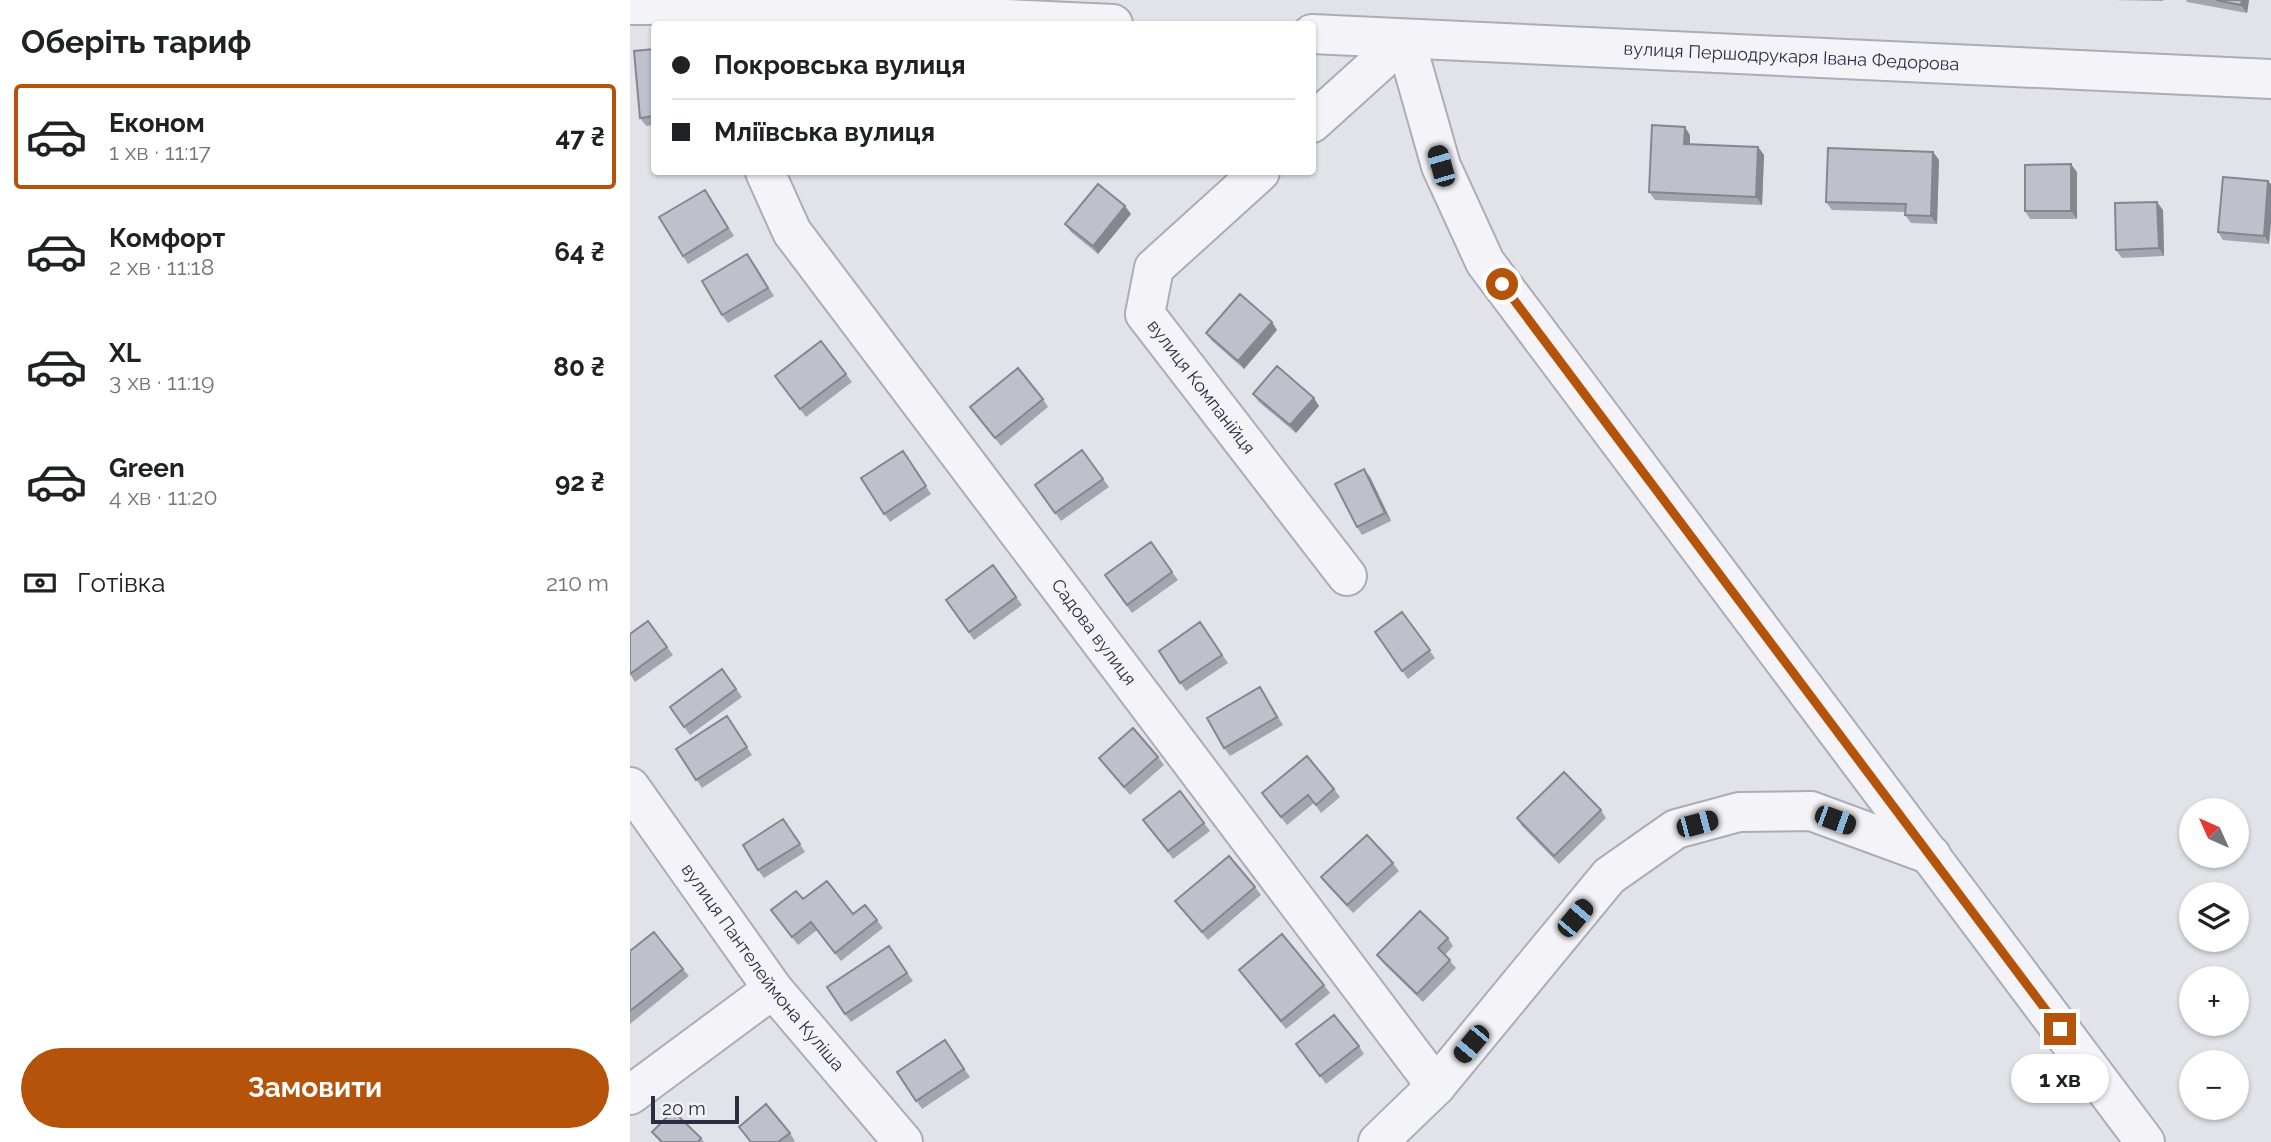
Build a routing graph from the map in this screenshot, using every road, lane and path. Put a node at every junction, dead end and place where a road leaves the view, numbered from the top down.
1 (630, 5) edge
2 (711, 15) edge
3 (979, 21) edge
4 (1316, 34) edge
5 (1405, 39) junction
6 (2271, 79) edge
7 (1316, 119) edge
8 (766, 175) edge
9 (1257, 175) edge
10 (1347, 576) dead end
11 (630, 787) edge
12 (1931, 855) junction
13 (773, 989) junction
14 (1436, 1086) junction
15 (630, 1095) edge
16 (903, 1142) edge
17 (1378, 1142) edge
18 (2145, 1142) edge

1 - 2 street
2 - 3 street
4 - 5 street, вулиця Першодрукаря Івана Федорова
5 - 6 street, вулиця Першодрукаря Івана Федорова
5 - 7 street
5 - 12 street
8 - 14 street, Садова вулиця
9 - 10 street, вулиця Компанійця
11 - 13 street, вулиця Пантелеймона Куліша
12 - 14 street
12 - 18 street
13 - 15 street
13 - 16 street, вулиця Пантелеймона Куліша
14 - 17 street

